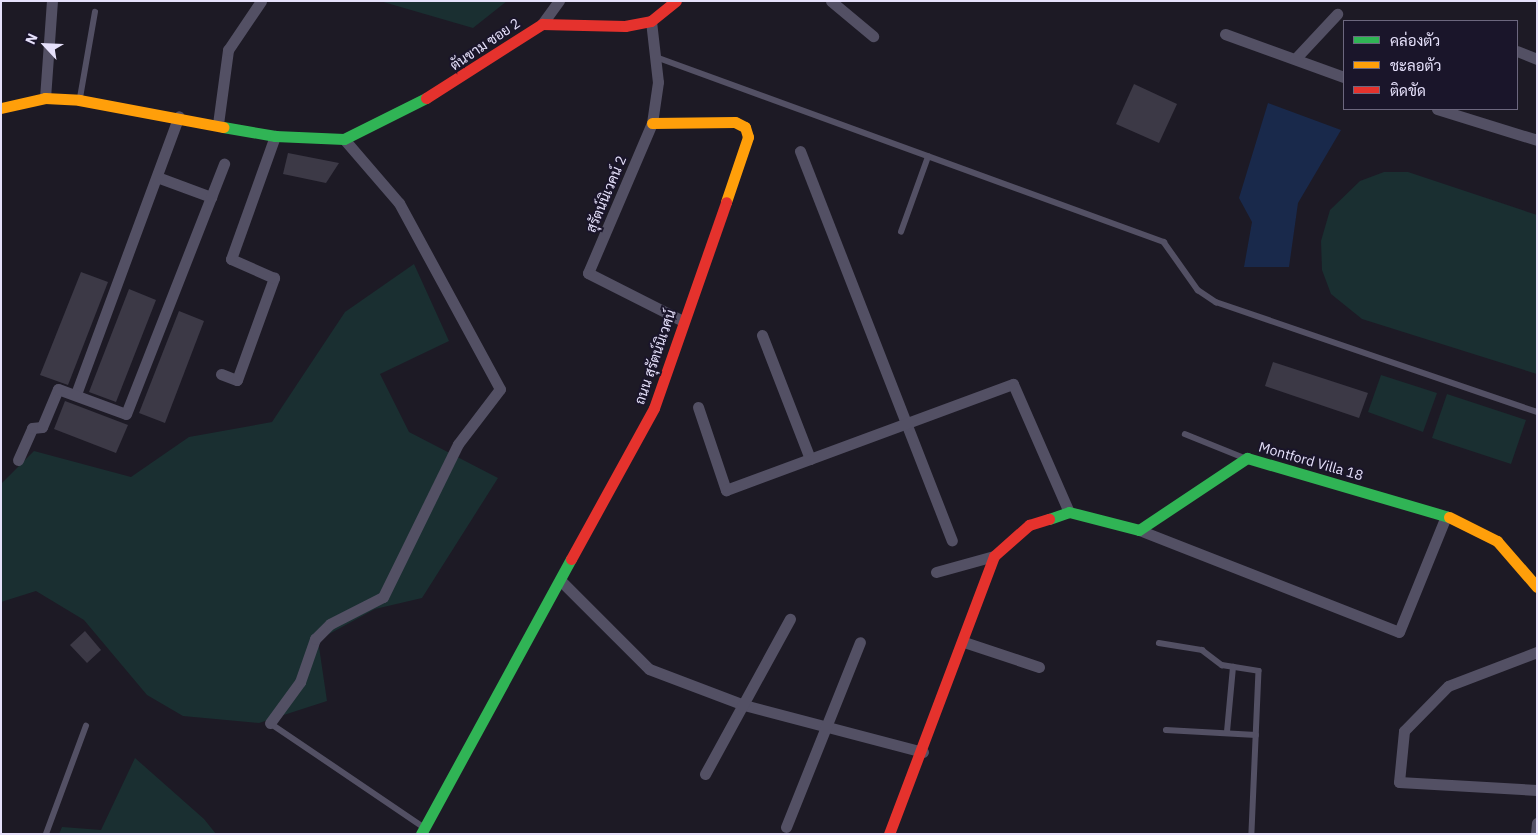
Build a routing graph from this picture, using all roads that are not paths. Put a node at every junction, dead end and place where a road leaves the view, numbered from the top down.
1 (52, 1) edge
2 (261, 1) edge
3 (559, 1) edge
4 (676, 1) edge
5 (831, 1) edge
6 (95, 12) dead end
7 (1337, 14) dead end
8 (651, 21) junction
9 (542, 24) junction
10 (1224, 34) dead end
11 (874, 36) dead end
12 (1518, 51) edge
13 (656, 57) junction
14 (1295, 59) junction
15 (1537, 59) edge
16 (1343, 77) edge
17 (45, 98) junction
18 (79, 100) junction
19 (1, 108) edge
20 (1440, 110) edge
21 (179, 116) junction
22 (652, 123) junction
23 (218, 124) junction
24 (276, 136) junction
25 (344, 139) junction
26 (1537, 140) edge
27 (800, 151) dead end
28 (928, 157) junction
29 (224, 164) dead end
30 (157, 177) junction
31 (211, 197) junction
32 (901, 232) dead end
33 (683, 321) junction
34 (762, 335) dead end
35 (221, 374) dead end
36 (76, 394) junction
37 (698, 407) dead end
38 (1537, 412) edge
39 (907, 424) junction
40 (1185, 434) dead end
41 (1247, 458) junction
42 (810, 459) junction
43 (18, 460) dead end
44 (1069, 512) junction
45 (1446, 516) junction
46 (1139, 530) junction
47 (952, 540) dead end
48 (994, 556) junction
49 (936, 572) dead end
50 (561, 581) junction
51 (1537, 587) edge
52 (790, 619) dead end
53 (860, 642) dead end
54 (964, 642) junction
55 (1159, 643) dead end
56 (1537, 652) edge
57 (1039, 667) dead end
58 (1232, 667) junction
59 (744, 705) junction
60 (270, 723) joint
61 (86, 726) dead end
62 (828, 726) junction
63 (1166, 730) dead end
64 (1227, 732) junction
65 (1256, 735) junction
66 (923, 752) junction
67 (705, 774) dead end
68 (1537, 790) edge
69 (1537, 823) edge
70 (786, 827) dead end
71 (422, 831) edge
72 (46, 834) edge
73 (889, 834) edge
74 (1252, 834) edge
75 (1536, 834) edge

1 - 17 street
2 - 23 street
3 - 9 street
4 - 8 street, ตันขาม ซอย 2
5 - 11 street
6 - 18 lane
7 - 14 street
8 - 9 street, ตันขาม ซอย 2
8 - 13 street, สุรัตน์นิเวคน์ 2
9 - 25 street, ตันขาม ซอย 2
10 - 14 street
12 - 15 street
13 - 22 street, สุรัตน์นิเวคน์ 2
13 - 28 lane
14 - 16 street
17 - 18 street
17 - 19 street
18 - 21 street
20 - 26 street
21 - 23 street
21 - 30 street
22 - 33 street, สุรัตน์นิเวคน์ 2
22 - 33 street, ถนน สุรัตน์นิเวศน์
23 - 24 street
24 - 25 street
24 - 35 street
25 - 60 street
27 - 39 street
28 - 32 lane
28 - 38 lane
29 - 31 street
30 - 31 street
30 - 36 street
31 - 36 street
33 - 50 street, ถนน สุรัตน์นิเวศน์
34 - 42 street
36 - 43 street
37 - 42 street
39 - 42 street
39 - 44 street
39 - 47 street
40 - 41 lane
41 - 45 street, Montford Villa 18
41 - 46 street, Montford Villa 18
44 - 46 street
44 - 48 street
45 - 46 street
45 - 51 street, Montford Villa 18
48 - 49 street
48 - 54 street
50 - 59 street
50 - 71 street, ถนน สุรัตน์นิเวศน์
52 - 59 street
53 - 62 street
54 - 57 street
54 - 66 street
55 - 58 lane
56 - 68 street
58 - 64 lane
58 - 65 lane
59 - 62 street
59 - 67 street
60 - 71 lane
61 - 72 lane
62 - 66 street
62 - 70 street
63 - 64 lane
64 - 65 lane
65 - 74 lane
66 - 73 street
69 - 75 street

